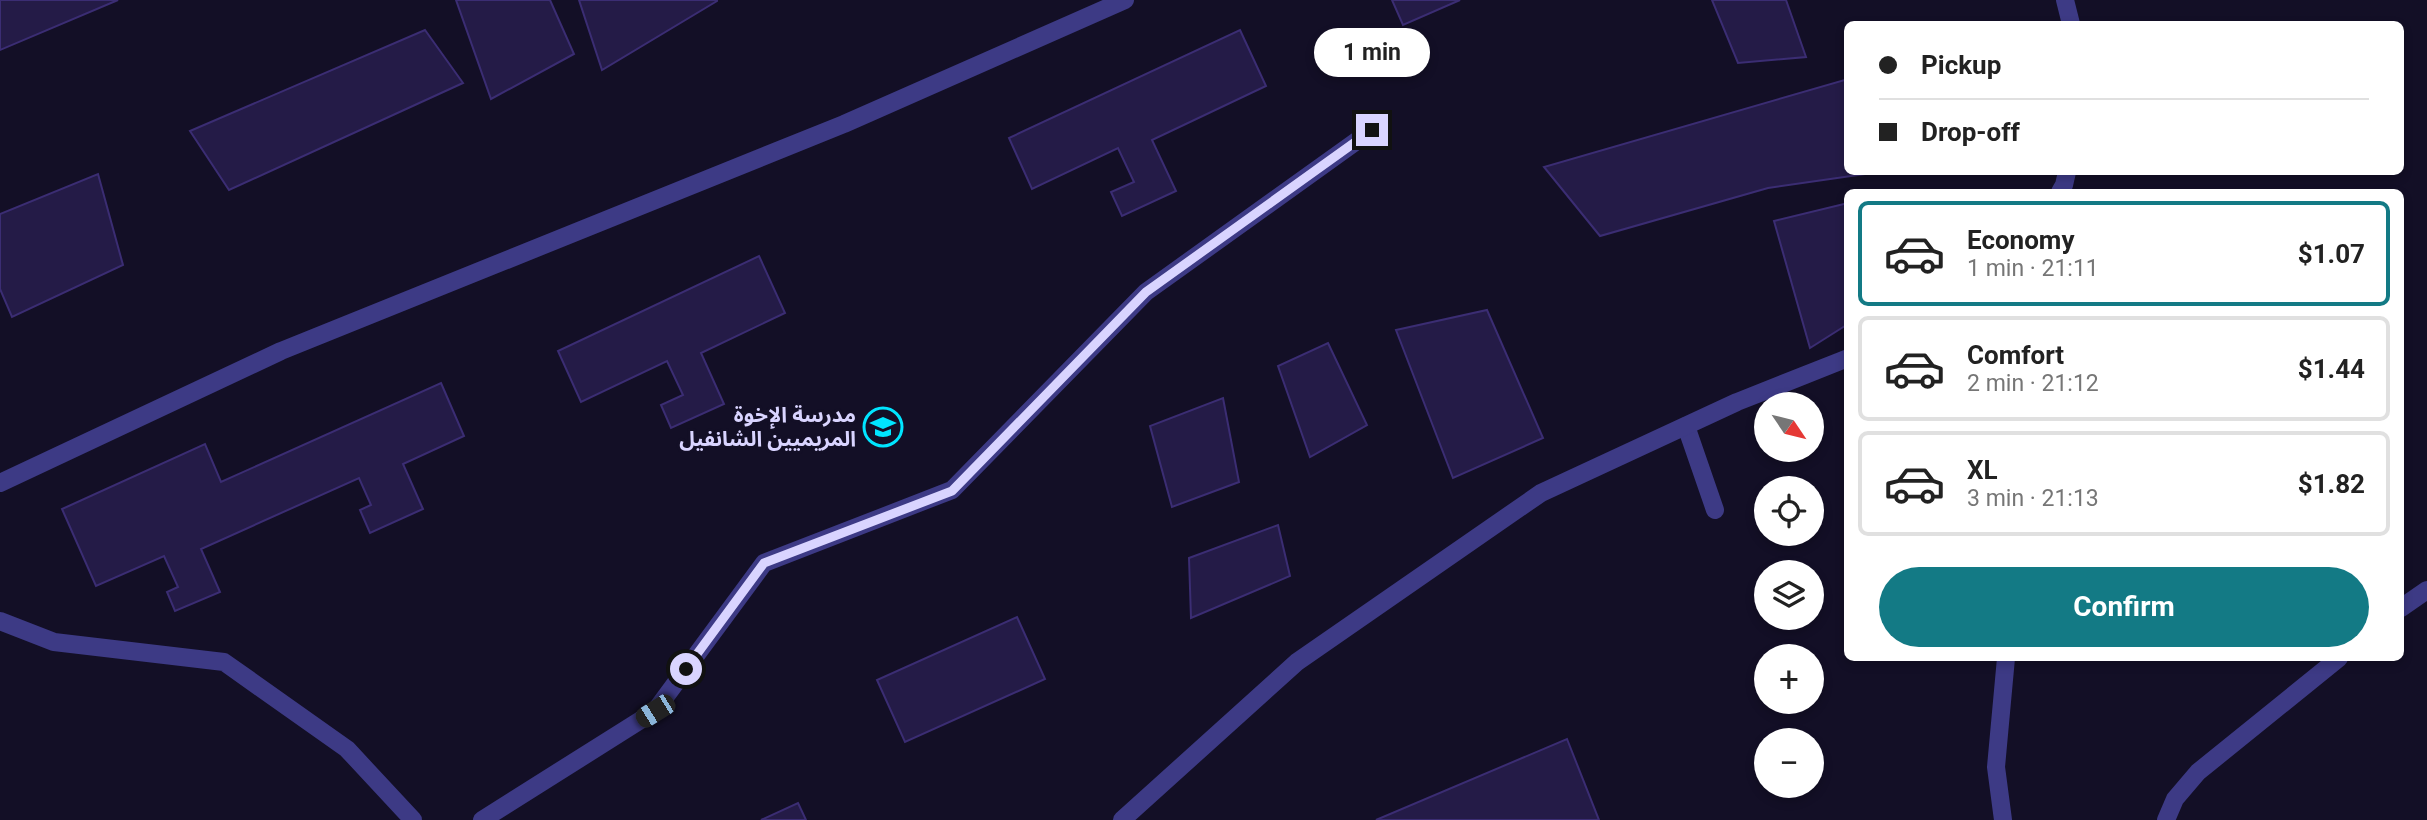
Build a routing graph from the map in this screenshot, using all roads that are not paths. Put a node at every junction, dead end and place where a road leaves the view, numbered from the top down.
1 (1125, 0) edge
2 (2065, 0) edge
3 (2070, 21) edge
4 (1372, 130) dead end
5 (1844, 360) edge
6 (1686, 426) junction
7 (0, 483) edge
8 (1715, 510) dead end
9 (2427, 590) edge
10 (2404, 606) edge
11 (0, 621) edge
12 (2006, 661) edge
13 (2335, 661) edge
14 (412, 820) edge
15 (482, 820) edge
16 (1122, 820) edge
17 (2003, 820) edge
18 (2166, 820) edge

1 - 7 street
2 - 3 street
4 - 15 street
5 - 6 street
6 - 8 street
6 - 16 street
9 - 10 street
11 - 14 street
12 - 17 street
13 - 18 street

